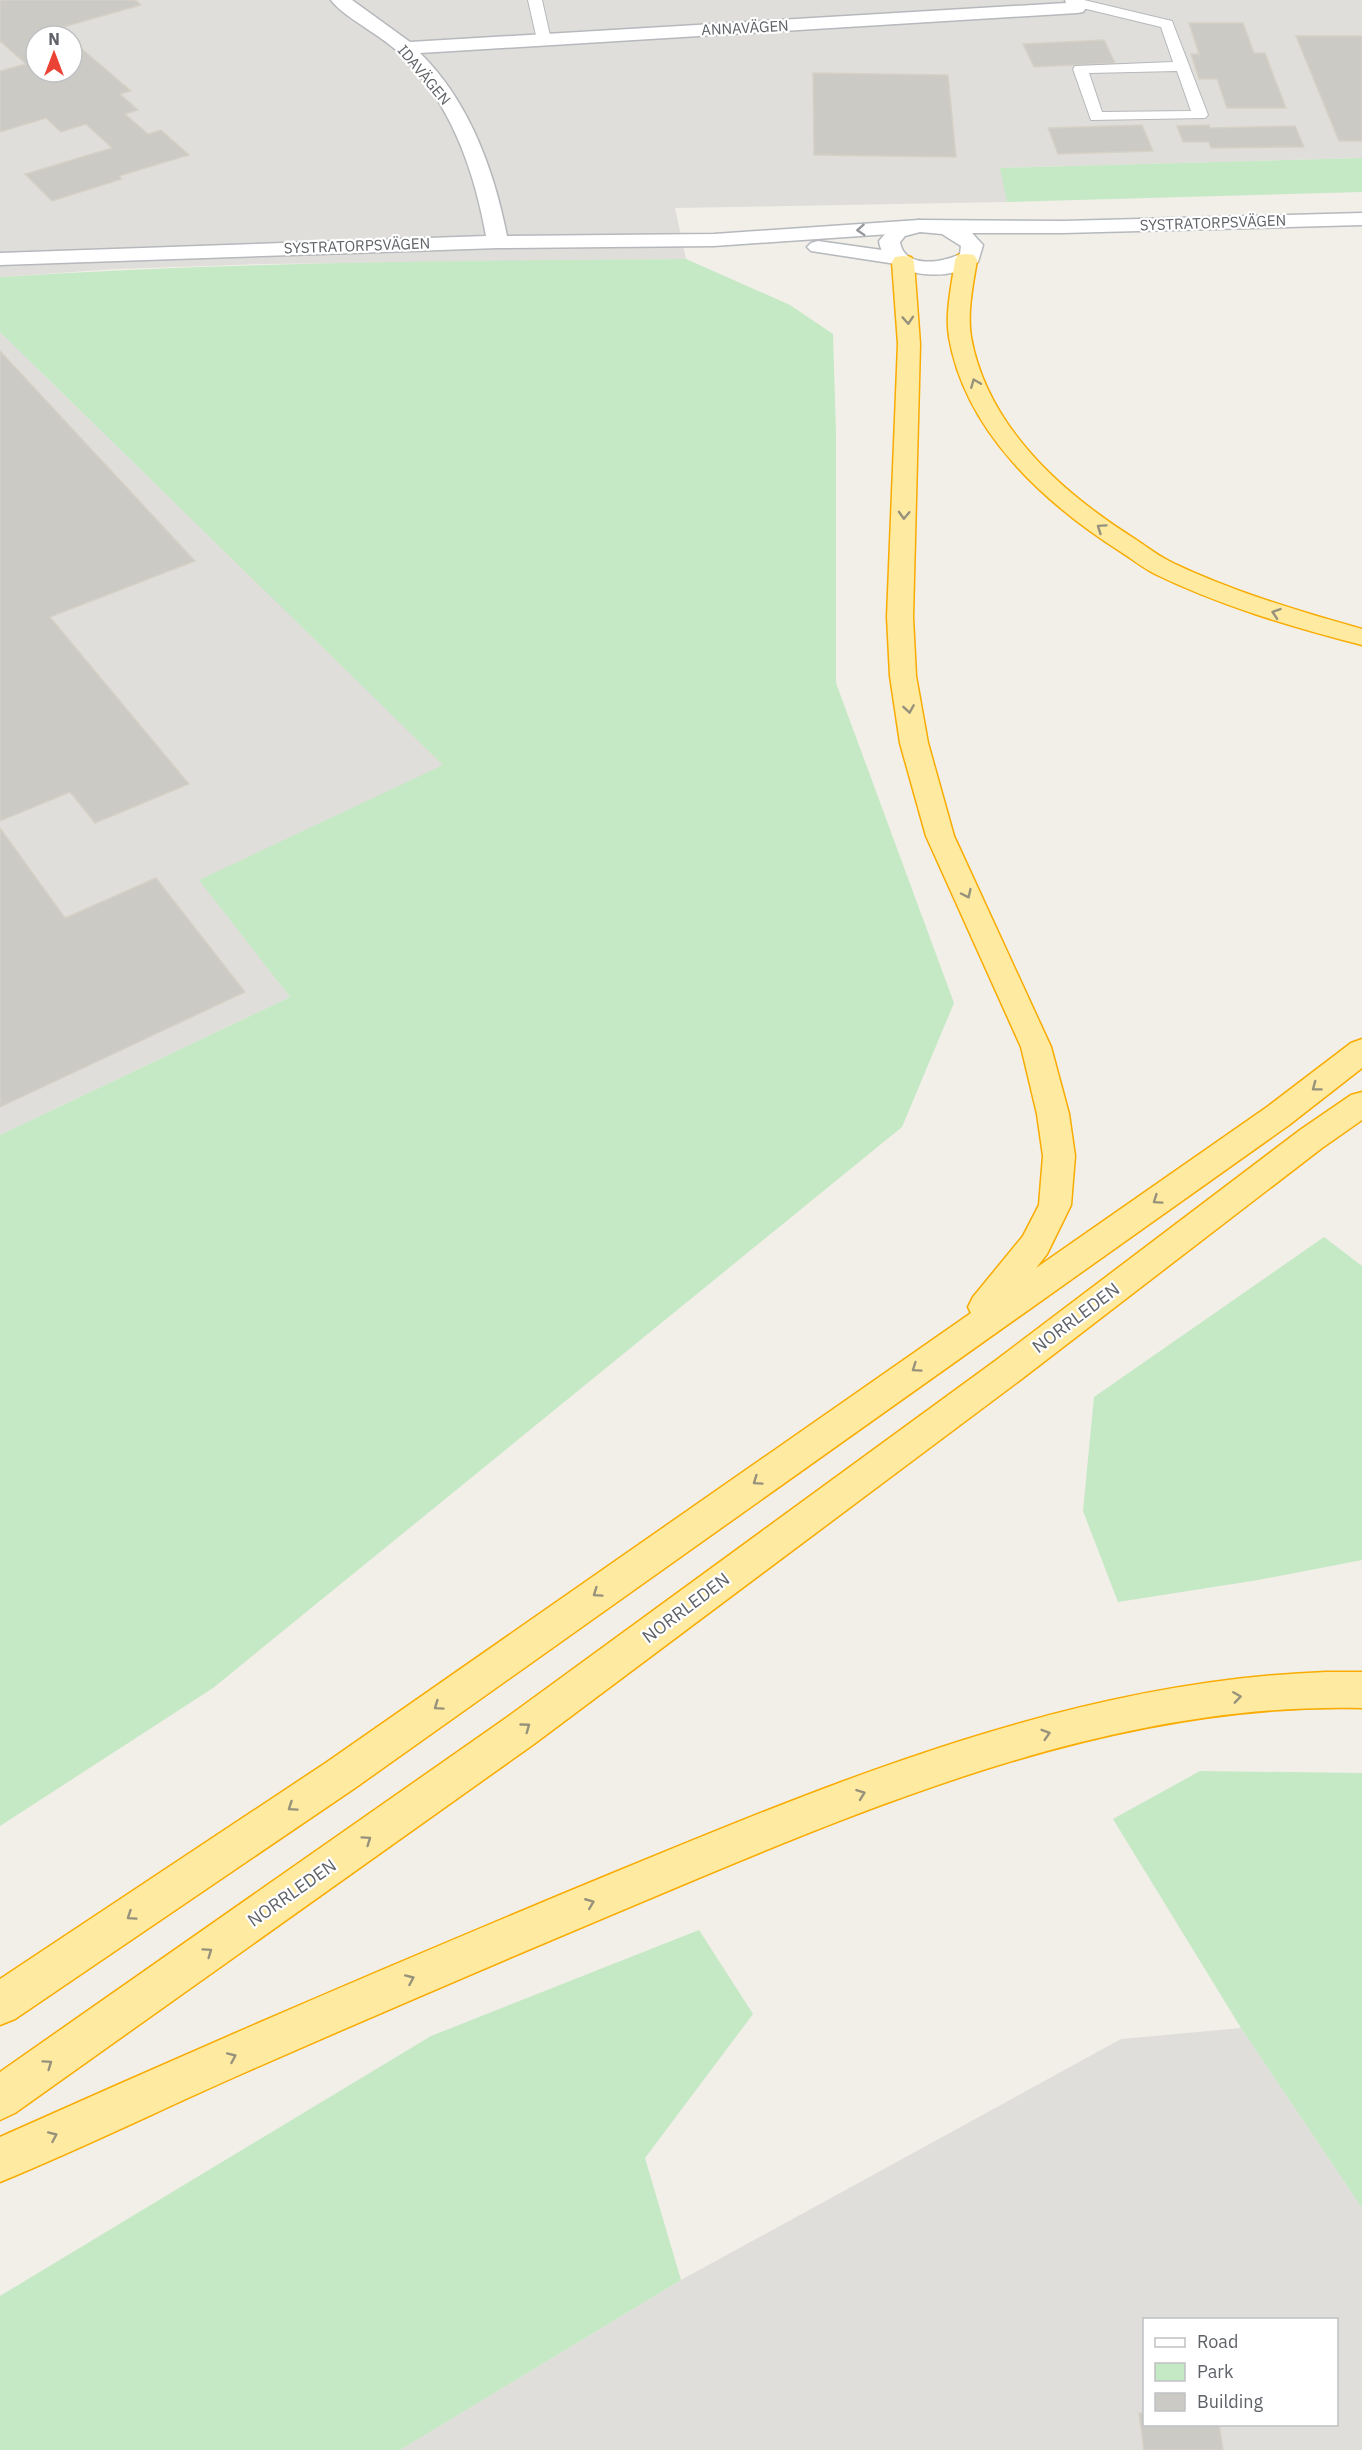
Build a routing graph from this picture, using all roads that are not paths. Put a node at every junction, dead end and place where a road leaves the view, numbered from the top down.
1 (340, 0) edge
2 (535, 0) edge
3 (1074, 1) edge
4 (544, 40) junction
5 (405, 48) junction
6 (1182, 66) junction
7 (1362, 219) edge
8 (923, 226) junction
9 (1063, 227) junction
10 (714, 240) junction
11 (498, 242) junction
12 (968, 258) junction
13 (0, 259) edge
14 (899, 260) junction
15 (1362, 637) edge
16 (1362, 1051) edge
17 (1362, 1104) edge
18 (964, 1334) junction
19 (1362, 1690) edge
20 (0, 2004) edge
21 (0, 2098) edge
22 (0, 2160) edge

1 - 5 street, IDAVÄGEN
2 - 4 lane
3 - 4 street, ANNAVÄGEN
3 - 6 lane
4 - 5 street, ANNAVÄGEN
5 - 11 street, IDAVÄGEN
6 - 6 lane
7 - 9 street, SYSTRATORPSVÄGEN
8 - 9 street, SYSTRATORPSVÄGEN
8 -> 10 street, SYSTRATORPSVÄGEN
8 - 12 street
8 - 14 street
9 - 12 street, SYSTRATORPSVÄGEN
10 - 11 street, SYSTRATORPSVÄGEN
10 - 14 street, SYSTRATORPSVÄGEN
11 - 13 street, SYSTRATORPSVÄGEN
12 - 14 street, SYSTRATORPSVÄGEN
15 -> 12 highway
14 -> 18 highway
16 -> 18 highway
21 -> 17 highway, NORRLEDEN
18 -> 20 highway
22 -> 19 highway

